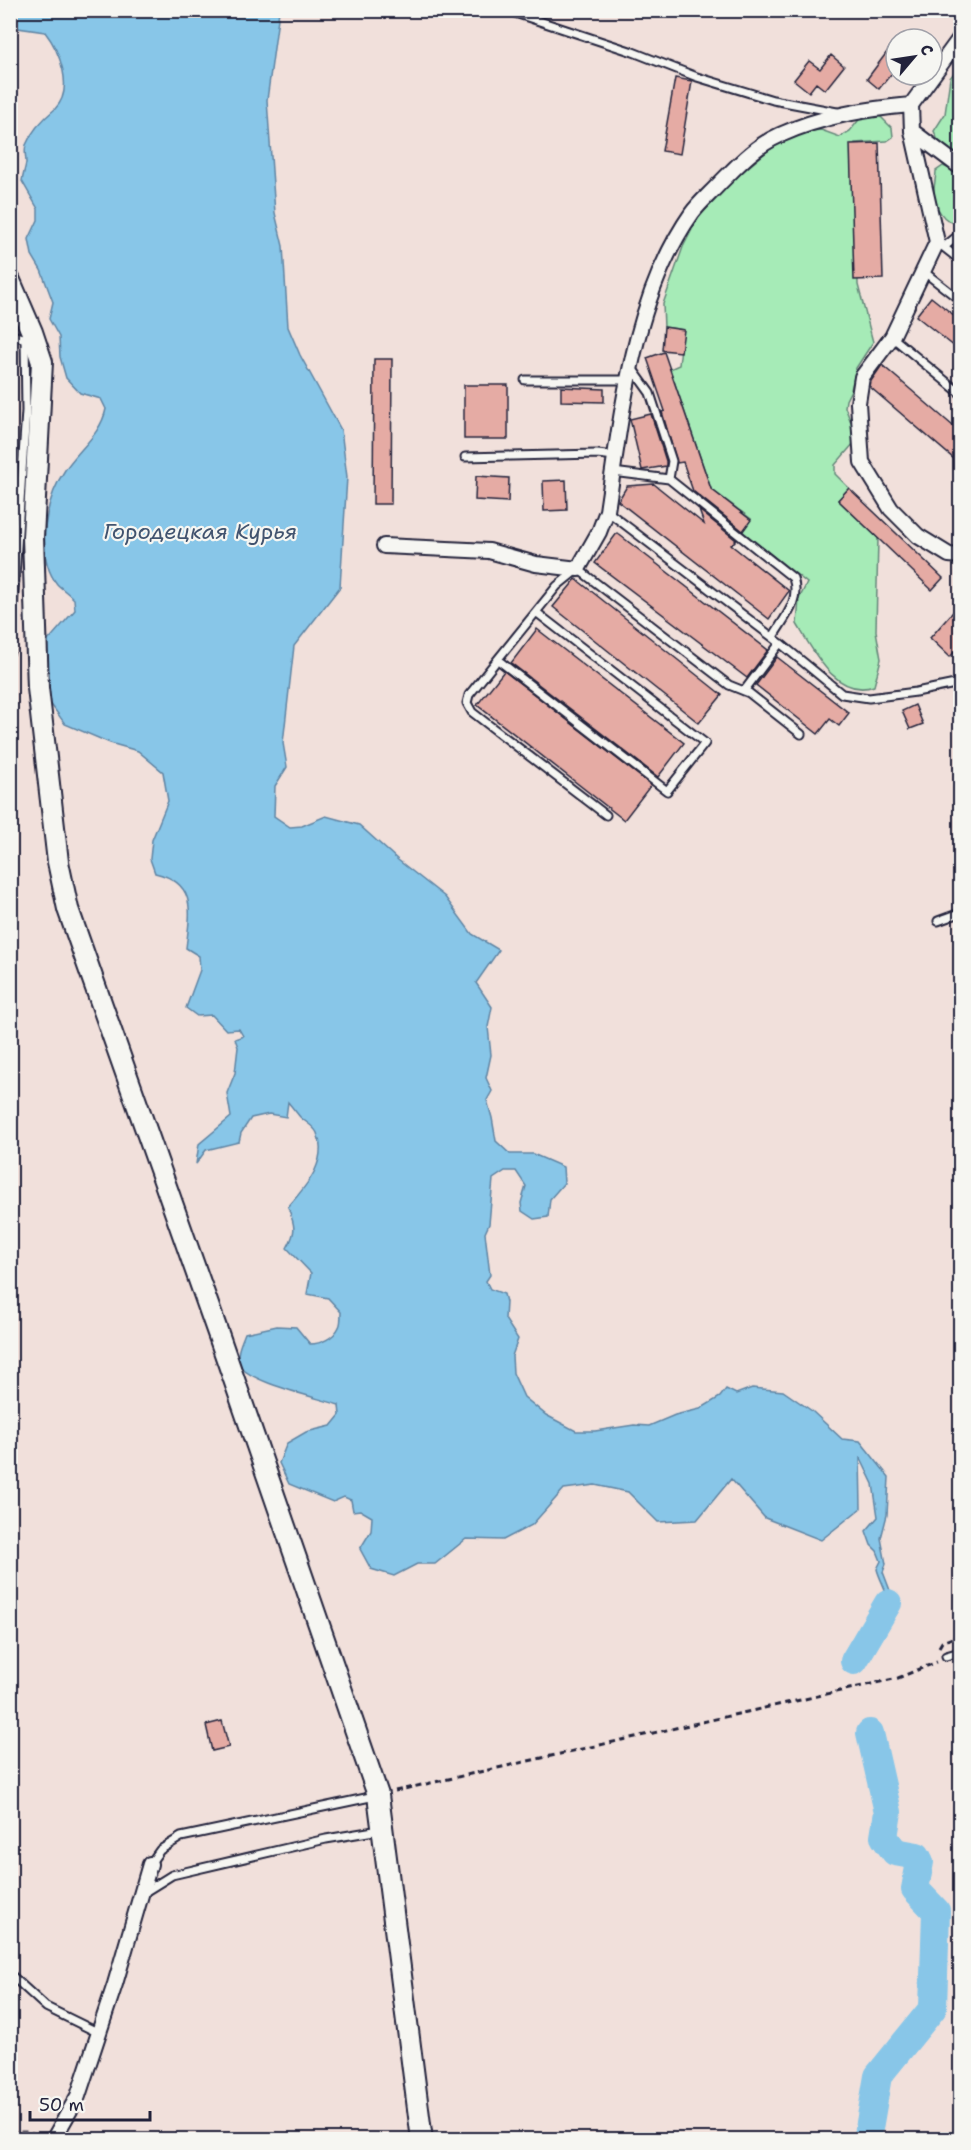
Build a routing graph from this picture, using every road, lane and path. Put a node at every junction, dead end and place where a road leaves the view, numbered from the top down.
1 (506, 10) edge
2 (960, 38) edge
3 (911, 105) junction
4 (845, 114) junction
5 (912, 131) junction
6 (960, 167) edge
7 (960, 234) edge
8 (941, 244) junction
9 (960, 260) edge
10 (923, 271) junction
11 (10, 281) edge
12 (960, 300) edge
13 (10, 334) edge
14 (892, 337) junction
15 (630, 373) junction
16 (525, 380) dead end
17 (960, 393) edge
18 (615, 456) junction
19 (465, 457) dead end
20 (613, 472) junction
21 (669, 479) junction
22 (607, 511) junction
23 (384, 546) dead end
24 (960, 556) edge
25 (578, 569) junction
26 (536, 612) junction
27 (773, 638) junction
28 (780, 644) junction
29 (10, 652) edge
30 (498, 660) junction
31 (960, 683) edge
32 (744, 691) junction
33 (801, 735) dead end
34 (606, 815) dead end
35 (960, 913) edge
36 (938, 921) dead end
37 (960, 1652) edge
38 (946, 1656) dead end
39 (931, 1665) dead end
40 (378, 1795) junction
41 (382, 1829) junction
42 (150, 1864) joint
43 (141, 1894) junction
44 (10, 1974) edge
45 (99, 2033) junction
46 (10, 2132) edge
47 (46, 2139) edge
48 (52, 2139) edge
49 (422, 2139) edge

1 - 4 lane
2 - 3 street
3 - 4 street
3 - 5 street
4 - 15 street
5 - 6 street
5 - 8 street
7 - 8 lane
8 - 9 lane
8 - 10 street
10 - 12 lane
10 - 14 street
11 - 40 main road
13 - 29 lane
14 - 17 lane
14 - 24 street
15 - 16 lane
15 - 18 street
15 - 21 lane
18 - 19 lane
18 - 20 street
20 - 21 lane
20 - 22 street
21 - 27 lane
22 - 25 street
22 - 27 lane
23 - 25 street
25 - 26 lane
25 - 32 lane
26 - 30 lane
26 - 30 lane
27 - 28 lane
28 - 31 lane
28 - 32 lane
30 - 34 lane
32 - 33 lane
35 - 36 lane
37 - 38 lane
39 - 40 path
40 - 41 main road
40 - 42 lane
41 - 43 lane
41 - 49 main road
42 - 43 street
43 - 45 street
44 - 45 lane
45 - 48 street
46 - 47 path

